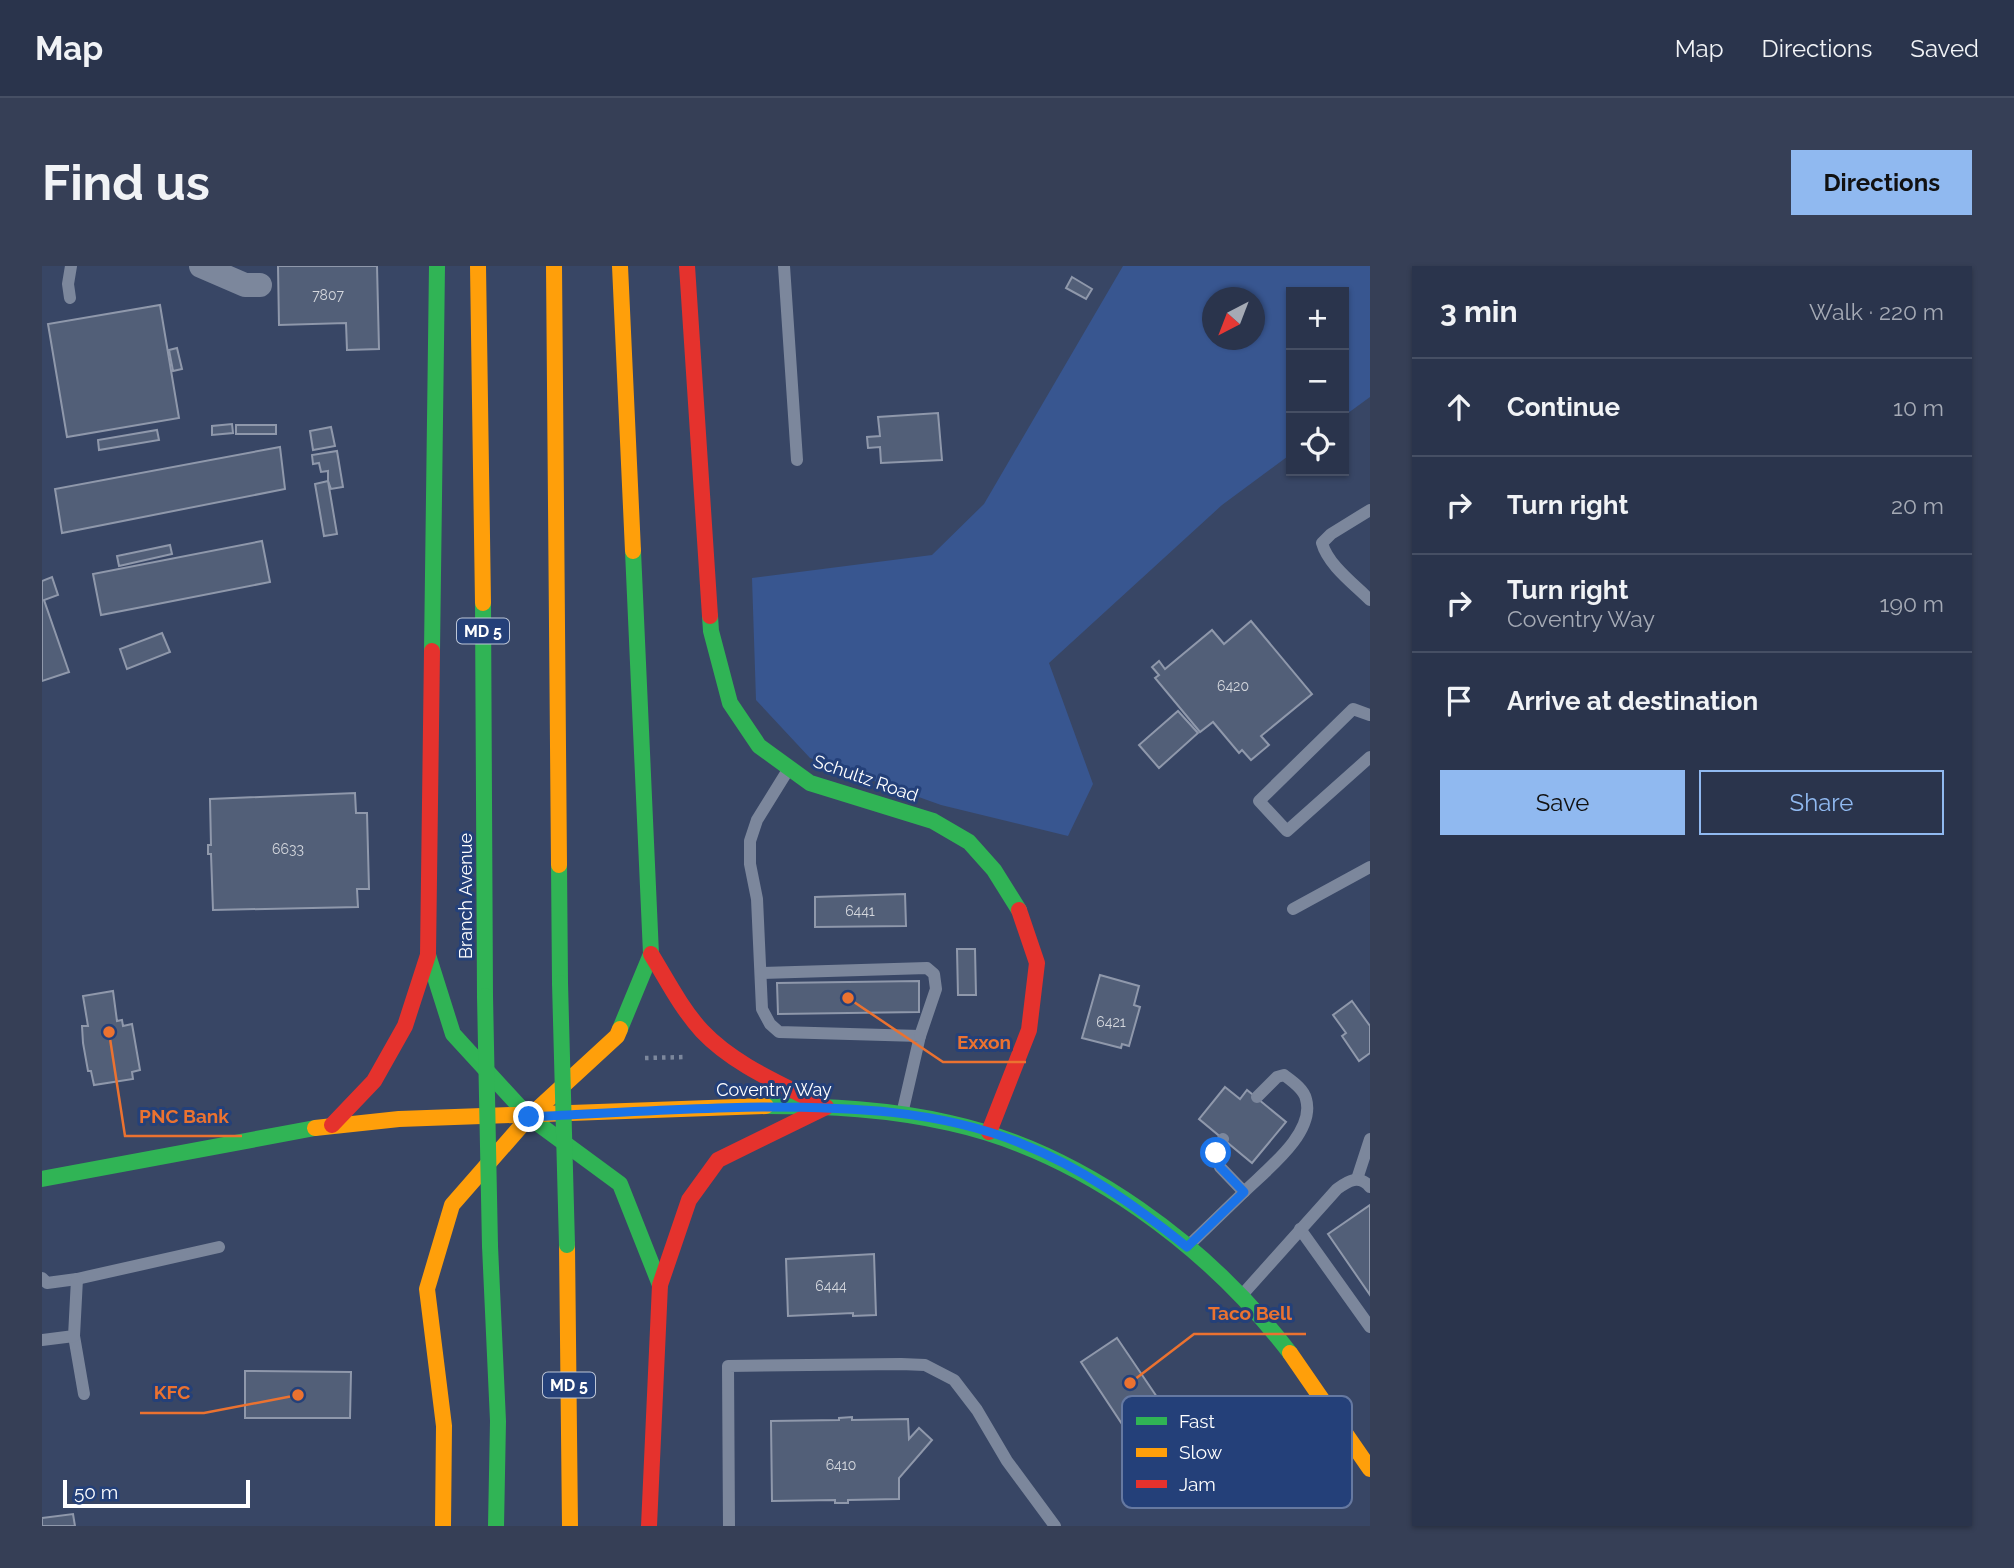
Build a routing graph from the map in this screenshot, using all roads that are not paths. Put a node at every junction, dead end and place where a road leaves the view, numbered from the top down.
1 (71, 266) edge
2 (201, 266) edge
3 (437, 266) edge
4 (478, 266) edge
5 (554, 266) edge
6 (620, 266) edge
7 (687, 266) edge
8 (784, 266) edge
9 (260, 285) dead end
10 (69, 298) dead end
11 (797, 460) dead end
12 (1370, 510) edge
13 (1370, 600) edge
14 (1370, 715) edge
15 (1370, 757) edge
16 (790, 768) junction
17 (1370, 867) edge
18 (1293, 909) dead end
19 (651, 954) junction
20 (428, 955) junction
21 (761, 973) junction
22 (920, 1036) junction
23 (1256, 1097) dead end
24 (826, 1107) junction
25 (902, 1114) junction
26 (529, 1117) junction
27 (332, 1125) junction
28 (989, 1132) junction
29 (1223, 1139) dead end
30 (1370, 1139) edge
31 (42, 1179) edge
32 (1357, 1179) junction
33 (1370, 1187) edge
34 (1244, 1192) junction
35 (1300, 1229) junction
36 (219, 1247) dead end
37 (1187, 1247) junction
38 (42, 1278) edge
39 (77, 1279) junction
40 (660, 1286) junction
41 (1241, 1295) junction
42 (1370, 1327) edge
43 (75, 1336) junction
44 (42, 1340) edge
45 (83, 1394) dead end
46 (1319, 1396) edge
47 (1352, 1443) edge
48 (1370, 1469) edge
49 (443, 1526) edge
50 (496, 1526) edge
51 (570, 1526) edge
52 (649, 1526) edge
53 (729, 1526) edge
54 (1055, 1526) edge

1 - 10 lane
2 - 9 street
3 - 20 main road
4 - 50 main road, Branch Avenue / MD 5, bridge
5 - 51 main road, MD 5, bridge
6 - 19 main road
7 - 16 main road, Schultz Road
8 - 11 lane
12 - 13 lane
14 - 15 lane
16 - 21 lane
16 - 28 main road, Schultz Road
17 - 18 lane
19 - 24 main road
19 - 26 main road
20 - 26 main road
20 - 27 main road
21 - 22 lane
21 - 22 lane
22 - 25 lane
23 - 34 lane
24 - 25 main road, Coventry Way
24 - 26 main road, Coventry Way
24 - 40 main road
25 - 28 main road, Coventry Way
26 - 27 main road, Coventry Way
26 - 40 main road
26 - 49 main road
27 - 31 main road, Coventry Way
28 - 37 main road, Coventry Way
29 - 34 lane
30 - 32 lane
32 - 33 lane
32 - 35 lane
34 - 37 lane
35 - 41 lane
35 - 42 lane
36 - 39 lane
37 - 41 main road, Coventry Way
38 - 39 lane
39 - 43 lane
40 - 52 main road
41 - 46 main road, Coventry Way
43 - 44 lane
43 - 45 lane
47 - 48 main road, Coventry Way
53 - 54 lane

